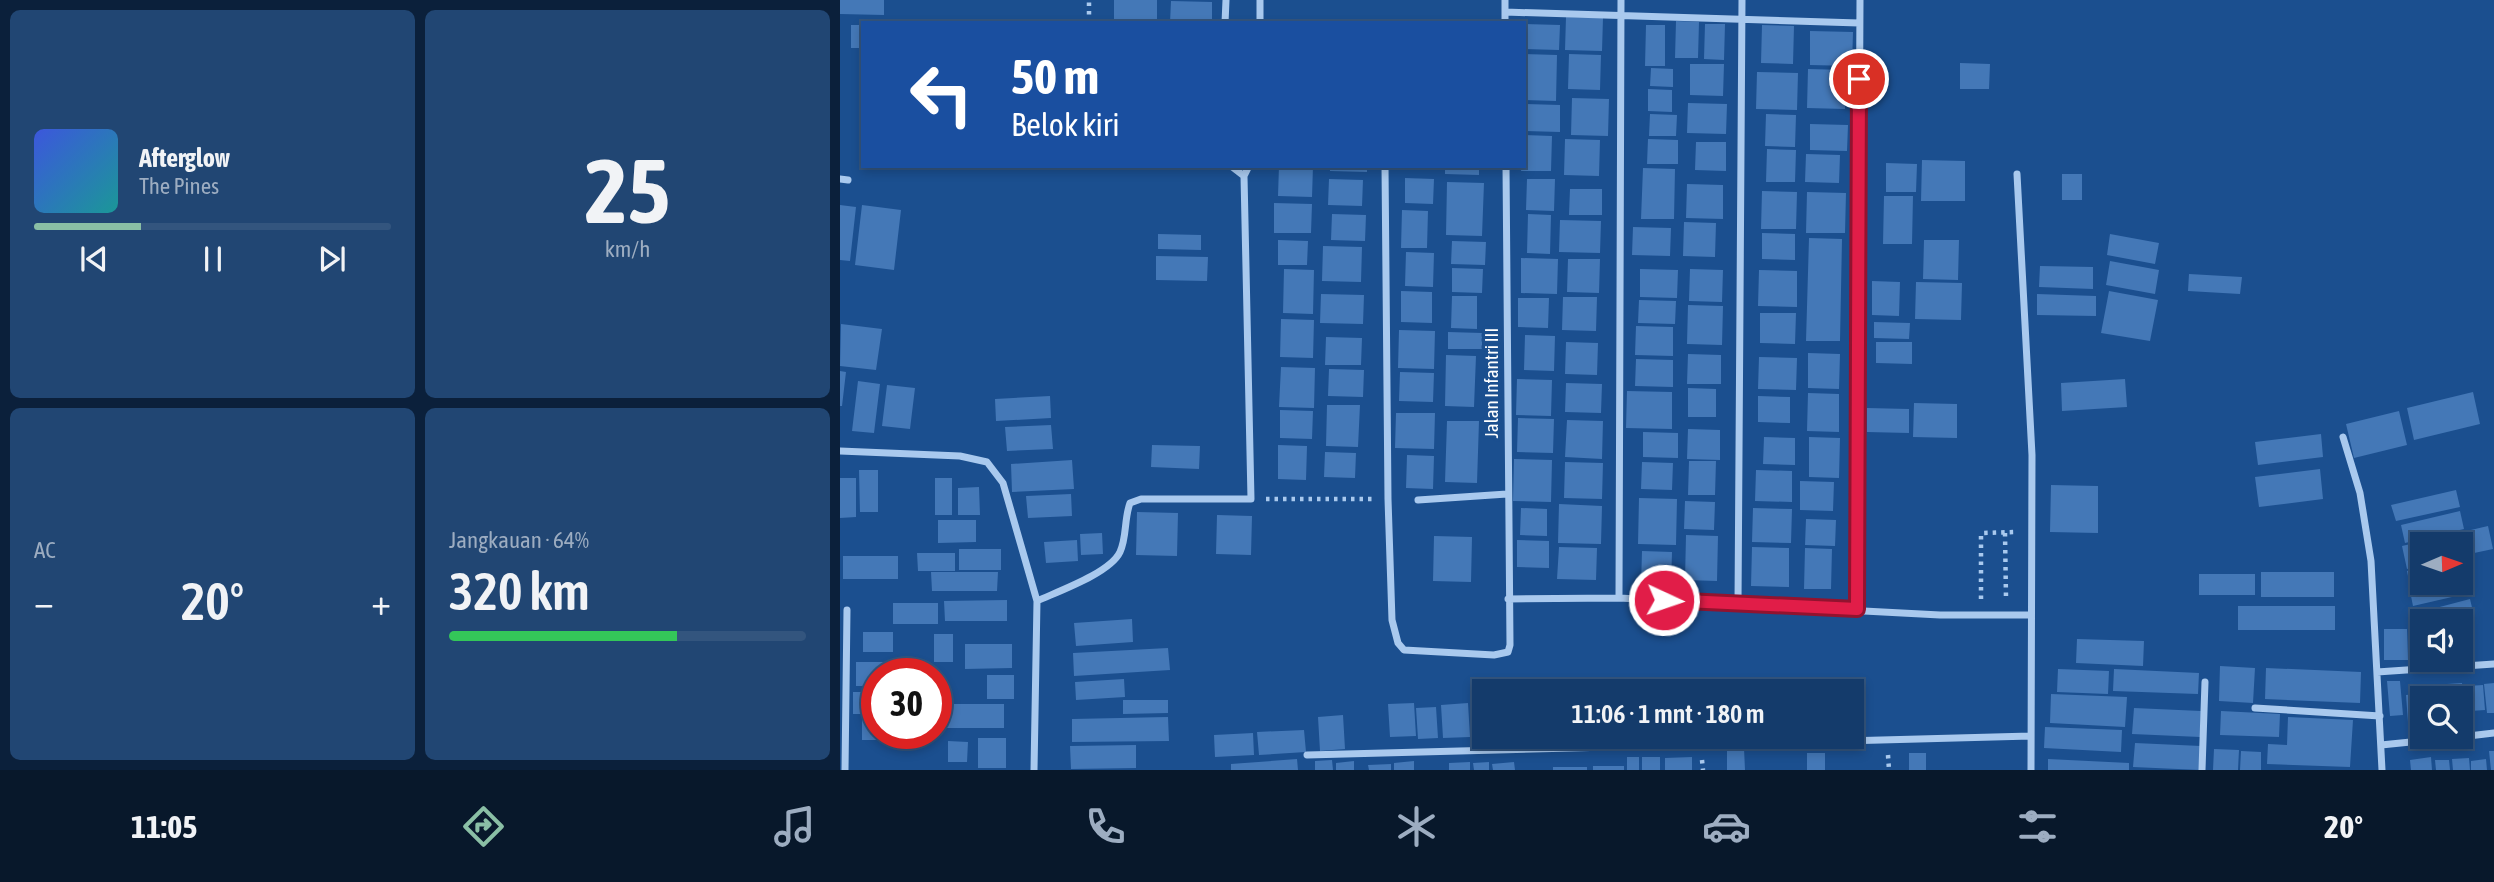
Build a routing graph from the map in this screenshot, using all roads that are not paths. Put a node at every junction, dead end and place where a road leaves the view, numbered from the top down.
1 (1226, 0) edge
2 (1260, 0) edge
3 (1505, 0) edge
4 (1621, 0) edge
5 (1742, 0) edge
6 (1860, 0) edge
7 (1505, 12) junction
8 (1621, 15) junction
9 (1742, 19) junction
10 (1225, 21) edge
11 (1260, 21) edge
12 (1505, 21) edge
13 (1859, 23) junction
14 (1234, 168) edge
15 (1248, 168) edge
16 (1385, 168) edge
17 (1506, 168) edge
18 (2017, 174) dead end
19 (1244, 176) junction
20 (2343, 437) dead end
21 (840, 451) edge
22 (1507, 494) junction
23 (1418, 500) dead end
24 (1619, 598) junction
25 (1508, 599) junction
26 (1037, 601) junction
27 (1738, 604) junction
28 (1857, 609) junction
29 (847, 610) dead end
30 (2030, 615) junction
31 (2494, 664) edge
32 (2377, 672) junction
33 (2205, 682) dead end
34 (2255, 708) dead end
35 (2380, 716) junction
36 (2494, 733) edge
37 (2473, 735) edge
38 (2031, 736) junction
39 (2410, 742) edge
40 (2381, 745) junction
41 (1307, 755) dead end
42 (845, 770) edge
43 (1034, 770) edge
44 (2031, 770) edge
45 (2202, 770) edge
46 (2382, 770) edge

1 - 10 street
2 - 11 street
3 - 7 street
4 - 8 street
5 - 9 street
6 - 13 street
7 - 8 street
7 - 12 street
8 - 9 street
8 - 24 street
9 - 13 street
9 - 27 street
13 - 28 street
14 - 19 street
15 - 19 street
16 - 25 street, Jalan Infantri III
17 - 22 street, Jalan Infantri III
18 - 30 street
19 - 26 street
20 - 32 street
21 - 26 street
22 - 23 street
22 - 25 street, Jalan Infantri III
24 - 25 street
24 - 27 street
26 - 43 street
27 - 28 street
28 - 30 street
29 - 42 street
30 - 38 street
31 - 32 street
32 - 35 street
33 - 45 street
34 - 35 street
35 - 40 street
36 - 37 street
38 - 41 street
38 - 44 street
39 - 40 street
40 - 46 street

